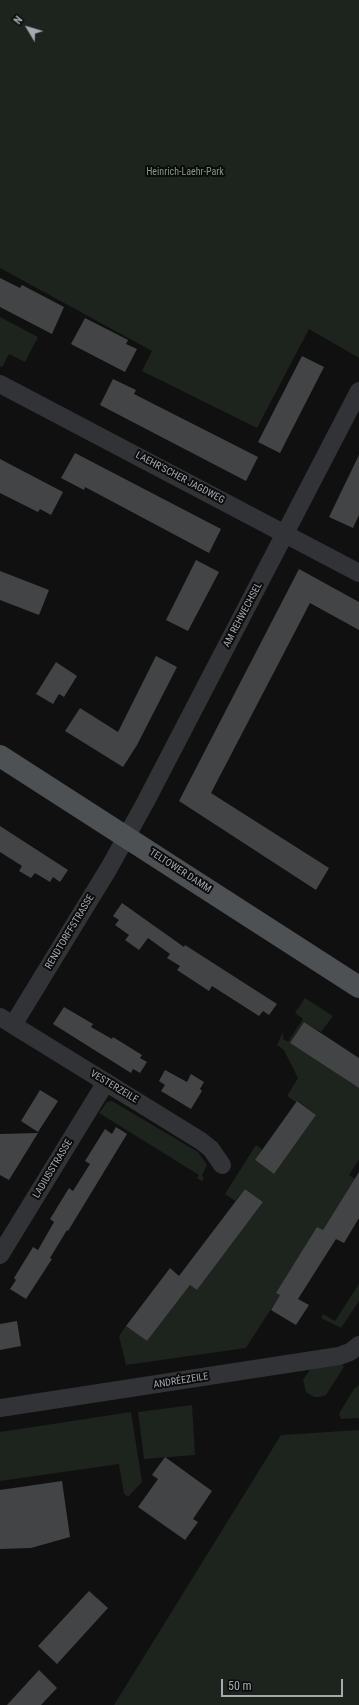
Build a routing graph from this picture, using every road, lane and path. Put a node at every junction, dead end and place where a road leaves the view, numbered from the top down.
1 (0, 384) edge
2 (359, 391) edge
3 (286, 533) junction
4 (359, 573) edge
5 (0, 756) edge
6 (126, 837) junction
7 (359, 987) edge
8 (6, 1022) edge
9 (106, 1082) junction
10 (222, 1165) dead end
11 (0, 1255) edge
12 (359, 1345) edge
13 (0, 1408) edge

1 - 3 street, LAEHR'SCHER JAGDWEG
2 - 3 street, AM REHWECHSEL
3 - 4 street, LAEHR'SCHER JAGDWEG
3 - 6 street, AM REHWECHSEL
5 - 6 main road, TELTOWER DAMM
6 - 7 main road, TELTOWER DAMM
6 - 8 street, RENDTORFFSTRASSE
8 - 9 street, VESTERZEILE
9 - 10 street, VESTERZEILE
9 - 11 street, LADIUSSTRASSE
12 - 13 street, ANDRÉEZEILE

